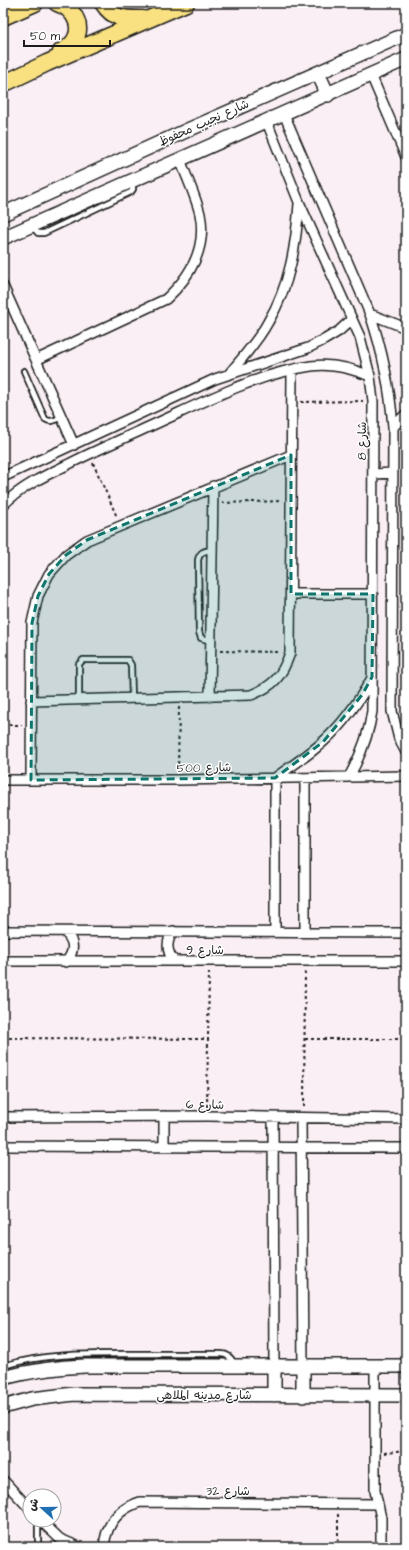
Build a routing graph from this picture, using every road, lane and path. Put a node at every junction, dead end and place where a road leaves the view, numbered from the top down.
1 (35, 3) edge
2 (57, 3) edge
3 (103, 3) edge
4 (186, 3) edge
5 (3, 17) edge
6 (149, 18) junction
7 (406, 34) edge
8 (406, 59) edge
9 (47, 63) junction
10 (318, 73) junction
11 (371, 75) junction
12 (3, 84) edge
13 (328, 95) junction
14 (284, 114) junction
15 (267, 122) junction
16 (406, 157) edge
17 (180, 159) junction
18 (132, 180) junction
19 (41, 197) junction
20 (299, 202) junction
21 (3, 214) edge
22 (50, 217) junction
23 (31, 226) junction
24 (3, 238) edge
25 (3, 286) edge
26 (370, 314) junction
27 (352, 319) junction
28 (406, 328) edge
29 (290, 354) junction
30 (36, 360) junction
31 (293, 370) junction
32 (24, 371) dead end
33 (229, 374) junction
34 (370, 376) junction
35 (373, 401) junction
36 (292, 403) junction
37 (406, 414) edge
38 (62, 417) junction
39 (393, 427) junction
40 (98, 434) junction
41 (74, 445) junction
42 (103, 448) junction
43 (89, 454) junction
44 (291, 455) junction
45 (31, 465) junction
46 (374, 474) junction
47 (392, 474) junction
48 (3, 477) edge
49 (37, 479) junction
50 (213, 486) junction
51 (291, 500) junction
52 (213, 504) junction
53 (3, 505) edge
54 (121, 526) junction
55 (212, 550) junction
56 (291, 594) junction
57 (373, 594) junction
58 (211, 641) junction
59 (211, 651) junction
60 (290, 652) junction
61 (372, 677) junction
62 (179, 697) junction
63 (210, 697) junction
64 (132, 698) junction
65 (80, 700) junction
66 (31, 701) junction
67 (3, 725) edge
68 (31, 725) junction
69 (406, 752) edge
70 (406, 776) edge
71 (349, 777) junction
72 (275, 778) junction
73 (305, 778) junction
74 (3, 780) edge
75 (31, 780) junction
76 (178, 780) junction
77 (3, 931) edge
78 (65, 932) junction
79 (173, 932) junction
80 (274, 932) junction
81 (305, 932) junction
82 (406, 932) edge
83 (174, 961) junction
84 (3, 962) edge
85 (66, 962) junction
86 (209, 962) junction
87 (305, 962) junction
88 (406, 962) edge
89 (3, 1038) edge
90 (208, 1039) junction
91 (304, 1039) junction
92 (406, 1039) edge
93 (164, 1116) junction
94 (207, 1116) junction
95 (3, 1117) edge
96 (273, 1118) junction
97 (303, 1119) junction
98 (406, 1119) edge
99 (3, 1146) edge
100 (164, 1147) junction
101 (273, 1148) junction
102 (406, 1148) edge
103 (302, 1149) junction
104 (3, 1366) edge
105 (375, 1366) junction
106 (406, 1366) edge
107 (234, 1367) junction
108 (274, 1367) junction
109 (302, 1367) junction
110 (3, 1378) edge
111 (274, 1395) junction
112 (375, 1395) junction
113 (406, 1395) edge
114 (303, 1396) junction
115 (3, 1407) edge
116 (406, 1451) edge
117 (375, 1454) junction
118 (3, 1480) edge
119 (22, 1500) edge
120 (338, 1504) junction
121 (377, 1504) junction
122 (39, 1528) edge
123 (47, 1528) edge
124 (38, 1547) edge
125 (79, 1547) edge
126 (104, 1547) edge
127 (338, 1547) edge
128 (381, 1547) edge

1 - 5 highway
2 - 9 highway
3 - 6 highway
4 - 6 highway
6 - 9 highway
7 - 10 street, شارع نجيب محفوظ
8 - 11 street, شارع نجيب محفوظ
9 - 12 highway
10 - 13 street
10 - 19 street, شارع نجيب محفوظ
11 - 13 street, شارع نجيب محفوظ
11 - 16 street
13 - 14 street, شارع نجيب محفوظ
14 - 15 street, شارع نجيب محفوظ
14 - 26 street
15 - 17 street, شارع نجيب محفوظ
15 - 20 street, شارع 8
17 - 18 street, شارع نجيب محفوظ
17 - 30 street
18 - 22 street, شارع نجيب محفوظ
18 - 23 lane
19 - 21 street, شارع نجيب محفوظ
19 - 22 street
20 - 27 street, شارع 8
20 - 33 street
22 - 23 street, شارع نجيب محفوظ
23 - 24 street, شارع نجيب محفوظ
25 - 30 street
26 - 28 street
26 - 39 street
27 - 29 street
27 - 34 street, شارع 8
29 - 31 street
29 - 33 street
30 - 38 street
31 - 34 street
31 - 36 street
31 - 42 street
32 - 38 lane
33 - 40 street
34 - 35 street, شارع 8
35 - 36 path
35 - 46 street, شارع 8
36 - 44 street
37 - 39 street
38 - 41 street
39 - 47 street
40 - 41 street
40 - 42 street
41 - 45 street
42 - 43 street
43 - 49 street
43 - 54 path
44 - 50 street
44 - 51 street
45 - 48 street
45 - 49 street
46 - 47 street
46 - 57 street, شارع 8
47 - 69 street
49 - 53 street
50 - 52 street
50 - 54 street
51 - 52 path
51 - 56 street
52 - 55 street
54 - 66 street
55 - 58 street
55 - 58 lane
56 - 57 street
56 - 60 street
57 - 61 street, شارع 8
58 - 59 street
59 - 60 path
59 - 63 street
60 - 63 street
61 - 71 street, شارع 8
61 - 72 street
62 - 63 street
62 - 64 street
62 - 76 path
64 - 65 street
64 - 65 lane
65 - 66 street
66 - 68 street
67 - 68 path
68 - 75 street
70 - 71 street, شارع 500
71 - 73 street, شارع 500
72 - 73 street, شارع 500
72 - 76 street, شارع 500
72 - 80 street
73 - 81 street
74 - 75 street, شارع 500
75 - 76 street, شارع 500
77 - 78 street, شارع 9
78 - 79 street, شارع 9
78 - 85 street
79 - 80 street, شارع 9
79 - 83 street
80 - 81 street, شارع 9
81 - 82 street, شارع 9
83 - 85 street, شارع 9
83 - 86 street, شارع 9
84 - 85 street, شارع 9
86 - 87 street, شارع 9
86 - 90 path
87 - 88 street, شارع 9
87 - 91 path
89 - 90 path
90 - 94 path
91 - 92 path
91 - 97 path
93 - 94 street, شارع 6
93 - 95 street, شارع 6
93 - 100 street
94 - 96 street, شارع 6
96 - 97 street, شارع 6
96 - 101 street
97 - 98 street, شارع 6
97 - 103 street
99 - 100 street
100 - 101 street
101 - 103 street
101 - 108 street
102 - 103 street
103 - 109 street
104 - 107 lane
105 - 106 street
105 - 109 street
105 - 112 street
107 - 108 street
107 - 110 street
108 - 109 street
108 - 111 street
109 - 114 street
111 - 114 street, شارع مدينه الملاهى
111 - 115 street, شارع مدينه الملاهى
112 - 113 street, شارع مدينه الملاهى
112 - 114 street, شارع مدينه الملاهى
112 - 117 street
116 - 117 path
117 - 121 street
118 - 119 street
120 - 121 street, شارع 32
120 - 126 street, شارع 32
120 - 127 path
121 - 128 street
122 - 124 lane
123 - 125 street

